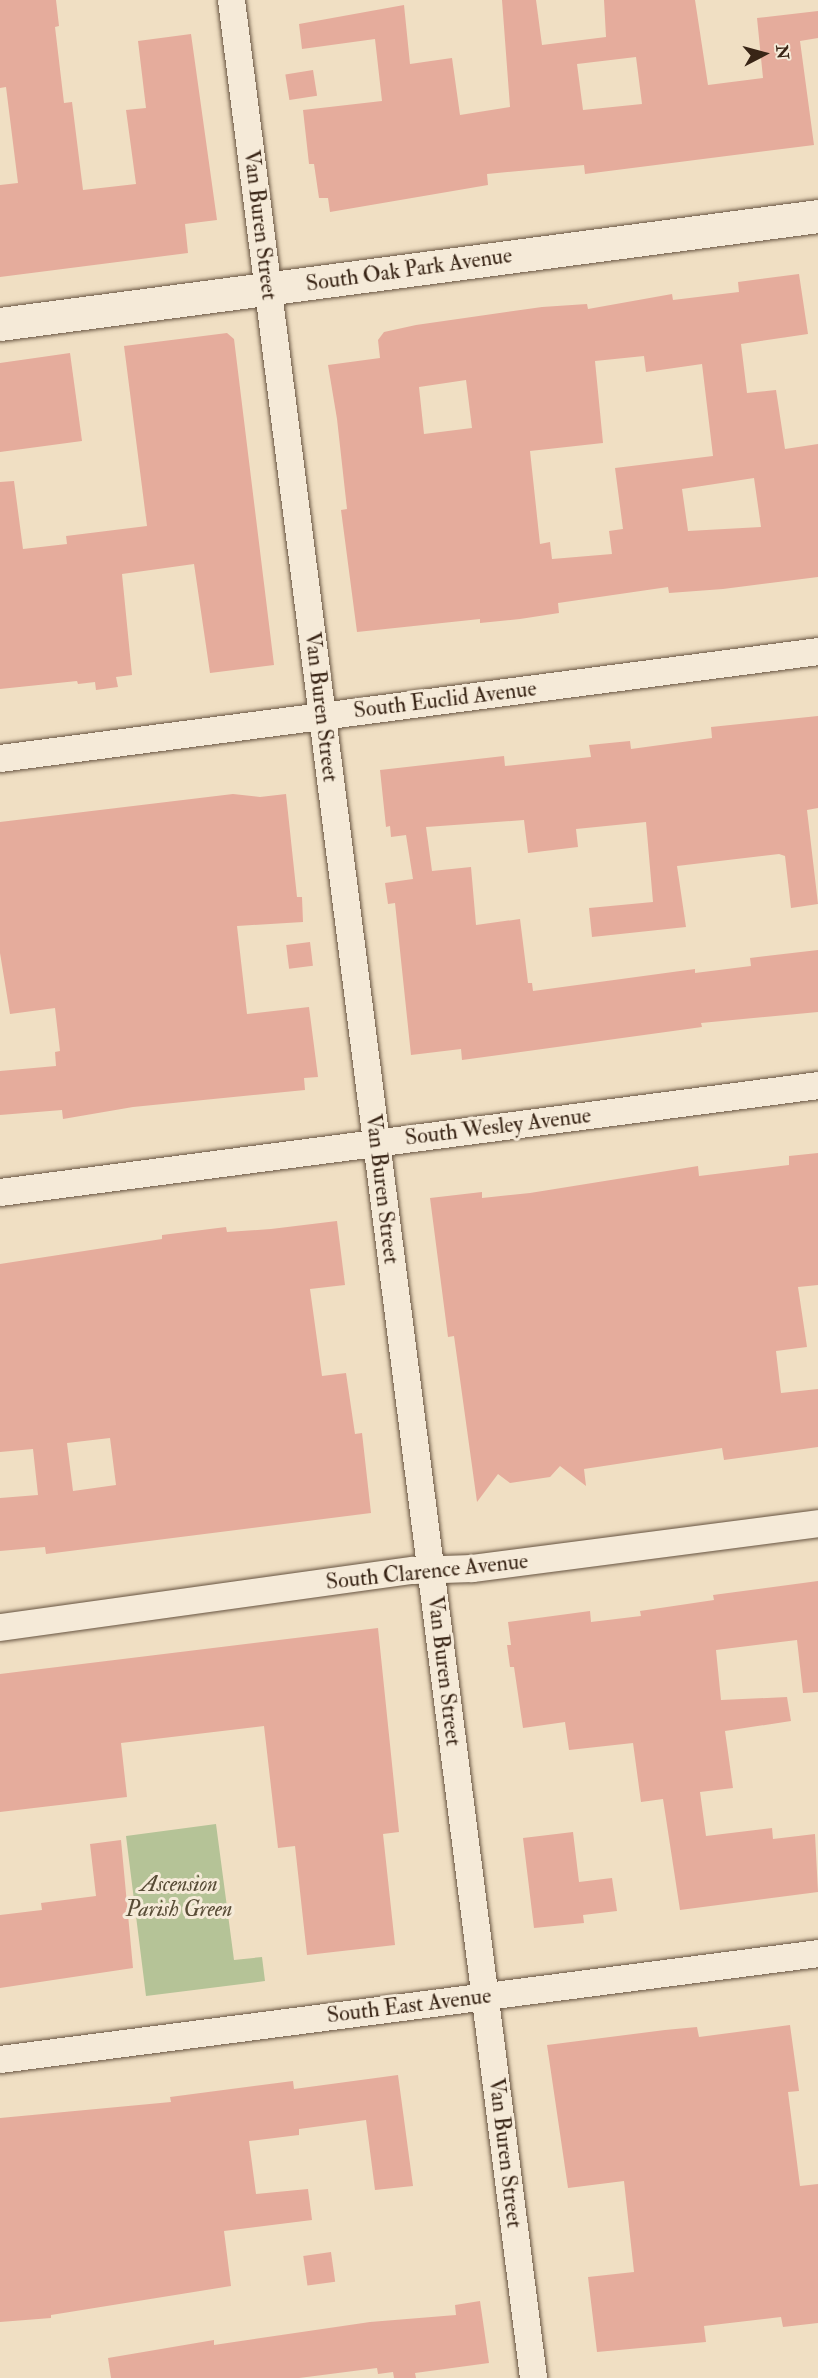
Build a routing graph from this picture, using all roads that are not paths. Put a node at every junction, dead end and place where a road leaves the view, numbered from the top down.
1 (231, 0) edge
2 (818, 216) edge
3 (268, 289) junction
4 (0, 324) edge
5 (818, 651) edge
6 (322, 716) junction
7 (0, 758) edge
8 (818, 1085) edge
9 (376, 1143) junction
10 (0, 1192) edge
11 (818, 1523) edge
12 (431, 1570) junction
13 (0, 1627) edge
14 (818, 1953) edge
15 (484, 1997) junction
16 (0, 2059) edge
17 (533, 2378) edge

1 - 3 street, Van Buren Street
2 - 3 street, South Oak Park Avenue
3 - 4 street, South Oak Park Avenue
3 - 6 street, Van Buren Street
5 - 6 street, South Euclid Avenue
6 - 7 street, South Euclid Avenue
6 - 9 street, Van Buren Street
8 - 9 street, South Wesley Avenue
9 - 10 street, South Wesley Avenue
9 - 12 street, Van Buren Street
11 - 12 street, South Clarence Avenue
12 - 13 street, South Clarence Avenue
12 - 15 street, Van Buren Street
14 - 15 street, South East Avenue
15 - 16 street, South East Avenue
15 - 17 street, Van Buren Street

